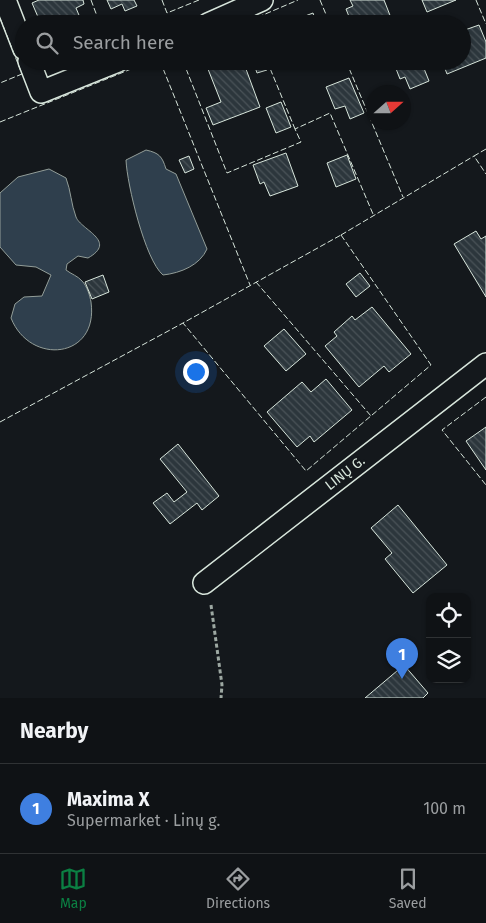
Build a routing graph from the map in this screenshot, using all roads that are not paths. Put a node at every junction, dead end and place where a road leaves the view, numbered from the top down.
1 (4, 0) edge
2 (262, 0) edge
3 (228, 15) edge
4 (15, 27) edge
5 (32, 70) edge
6 (96, 70) edge
7 (486, 364) edge
8 (204, 582) road end

1 - 4 street
2 - 3 street
5 - 6 street
7 - 8 street, LINŲ G.

